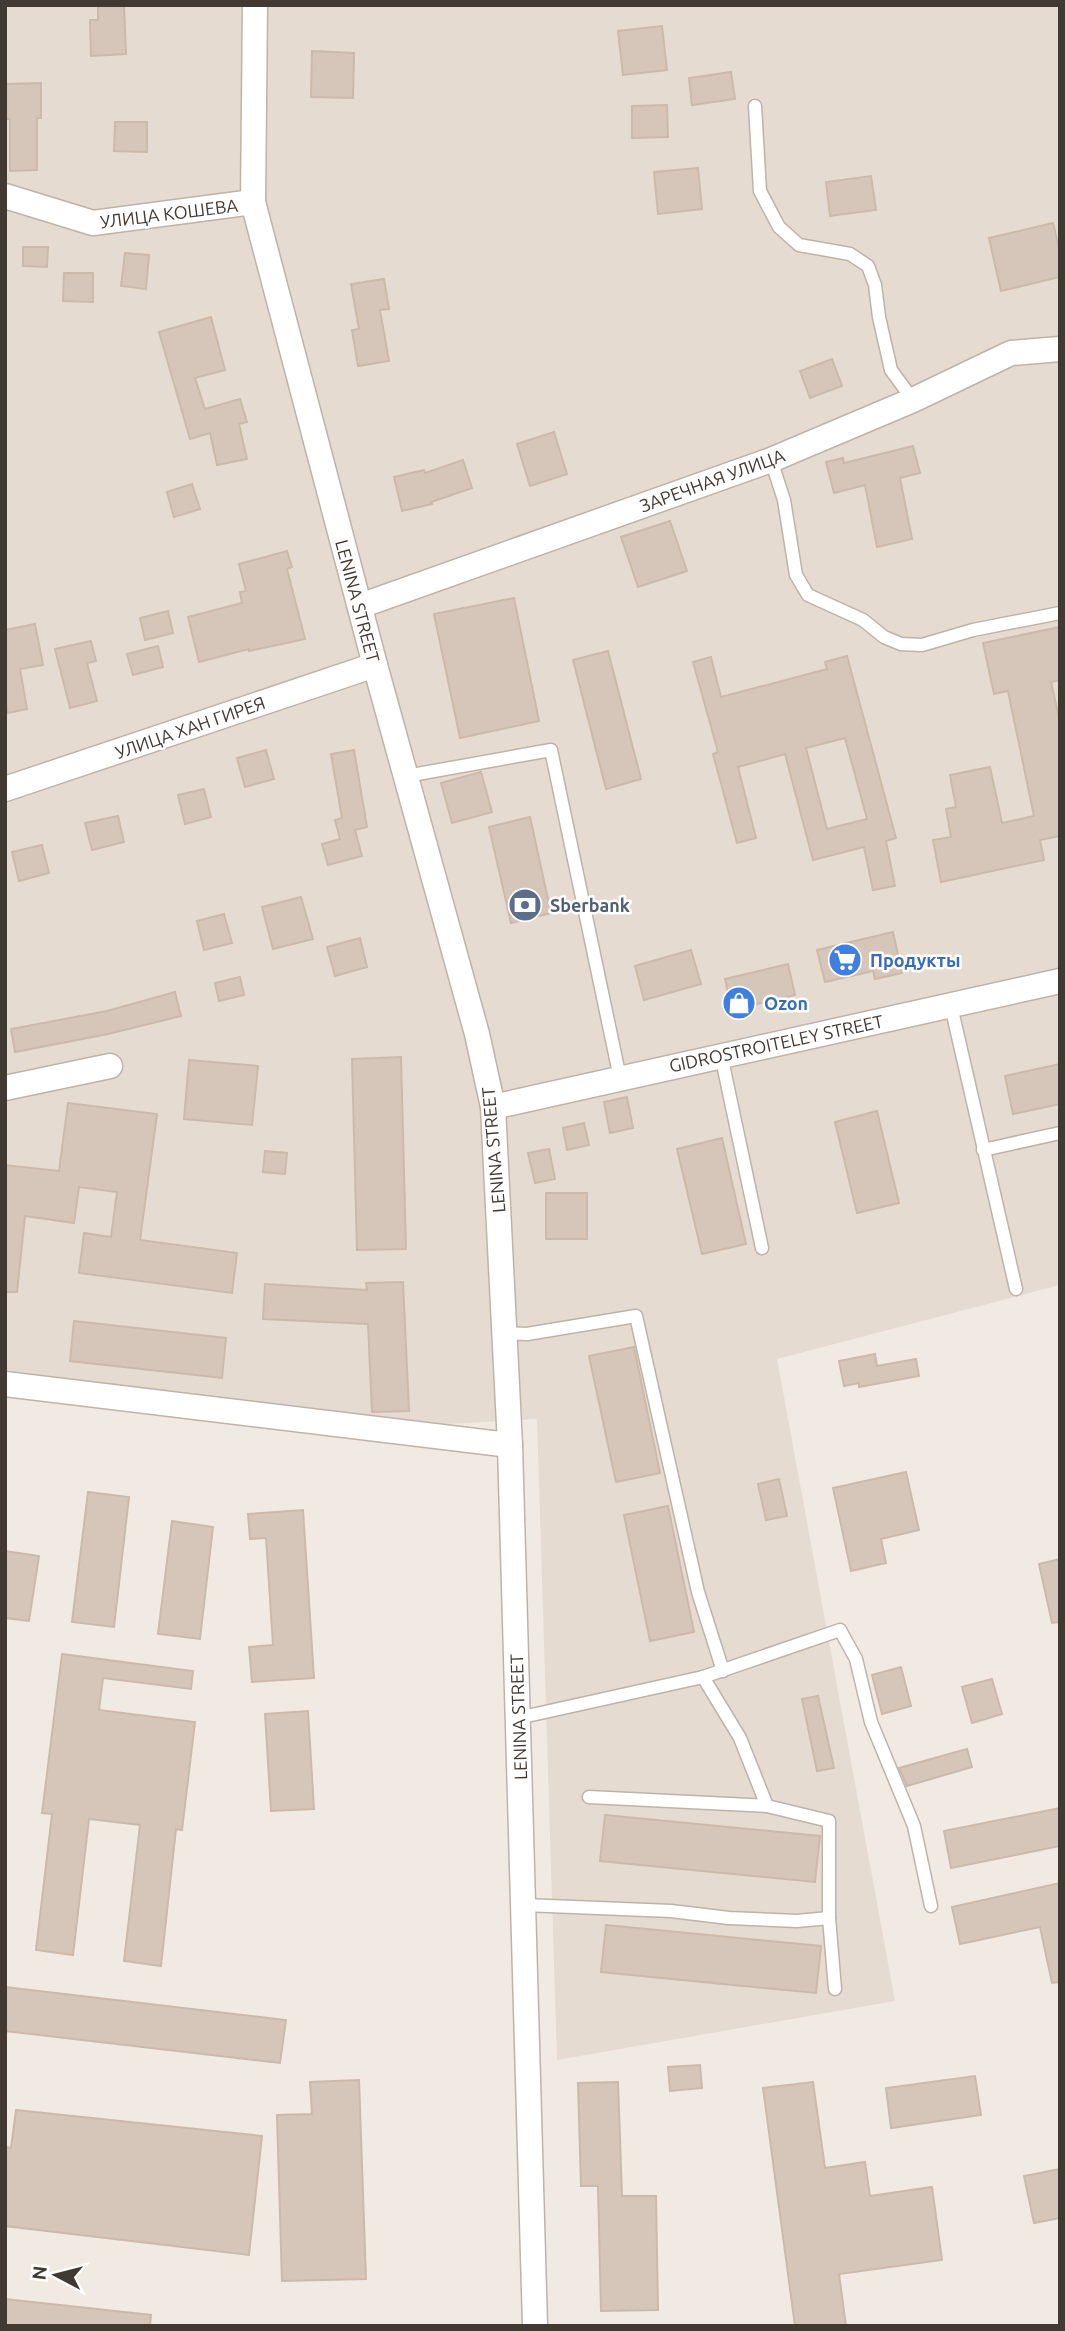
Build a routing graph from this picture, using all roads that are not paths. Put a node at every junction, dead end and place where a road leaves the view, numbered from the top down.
1 (255, 5) edge
2 (755, 106) dead end
3 (5, 196) edge
4 (253, 202) junction
5 (1060, 349) edge
6 (914, 400) junction
7 (771, 460) junction
8 (359, 606) junction
9 (1060, 613) edge
10 (375, 665) junction
11 (406, 776) junction
12 (5, 789) edge
13 (1060, 981) edge
14 (951, 1006) junction
15 (721, 1055) junction
16 (110, 1066) dead end
17 (620, 1078) junction
18 (5, 1088) edge
19 (493, 1107) junction
20 (1060, 1133) edge
21 (983, 1150) junction
22 (762, 1248) dead end
23 (1016, 1289) dead end
24 (505, 1334) junction
25 (5, 1384) edge
26 (510, 1446) junction
27 (723, 1671) junction
28 (703, 1677) junction
29 (518, 1718) junction
30 (589, 1797) dead end
31 (767, 1806) junction
32 (524, 1905) junction
33 (931, 1906) dead end
34 (828, 1918) junction
35 (835, 1989) dead end
36 (535, 2326) edge

1 - 4 street, LENINA STREET
2 - 6 lane
3 - 4 street, УЛИЦА КОШЕВА
4 - 8 street, LENINA STREET
5 - 6 street, ЗАРЕЧНАЯ УЛИЦА
6 - 7 street, ЗАРЕЧНАЯ УЛИЦА
7 - 8 street, ЗАРЕЧНАЯ УЛИЦА
7 - 9 lane
8 - 10 street, LENINA STREET
10 - 11 street, LENINA STREET
10 - 12 street, УЛИЦА ХАН ГИРЕЯ
11 - 17 lane
11 - 19 street, LENINA STREET
13 - 14 street, GIDROSTROITELEY STREET
14 - 15 street, GIDROSTROITELEY STREET
14 - 21 lane
15 - 17 street, GIDROSTROITELEY STREET
15 - 22 lane
16 - 18 street
17 - 19 street, GIDROSTROITELEY STREET
19 - 24 street, LENINA STREET
20 - 21 lane
21 - 23 lane
24 - 26 street, LENINA STREET
24 - 27 lane
25 - 26 street
26 - 29 street, LENINA STREET
27 - 28 lane
27 - 33 lane
28 - 29 lane
28 - 31 lane
29 - 32 street, LENINA STREET
30 - 31 lane
31 - 34 lane
32 - 34 lane
32 - 36 street, LENINA STREET
34 - 35 lane

